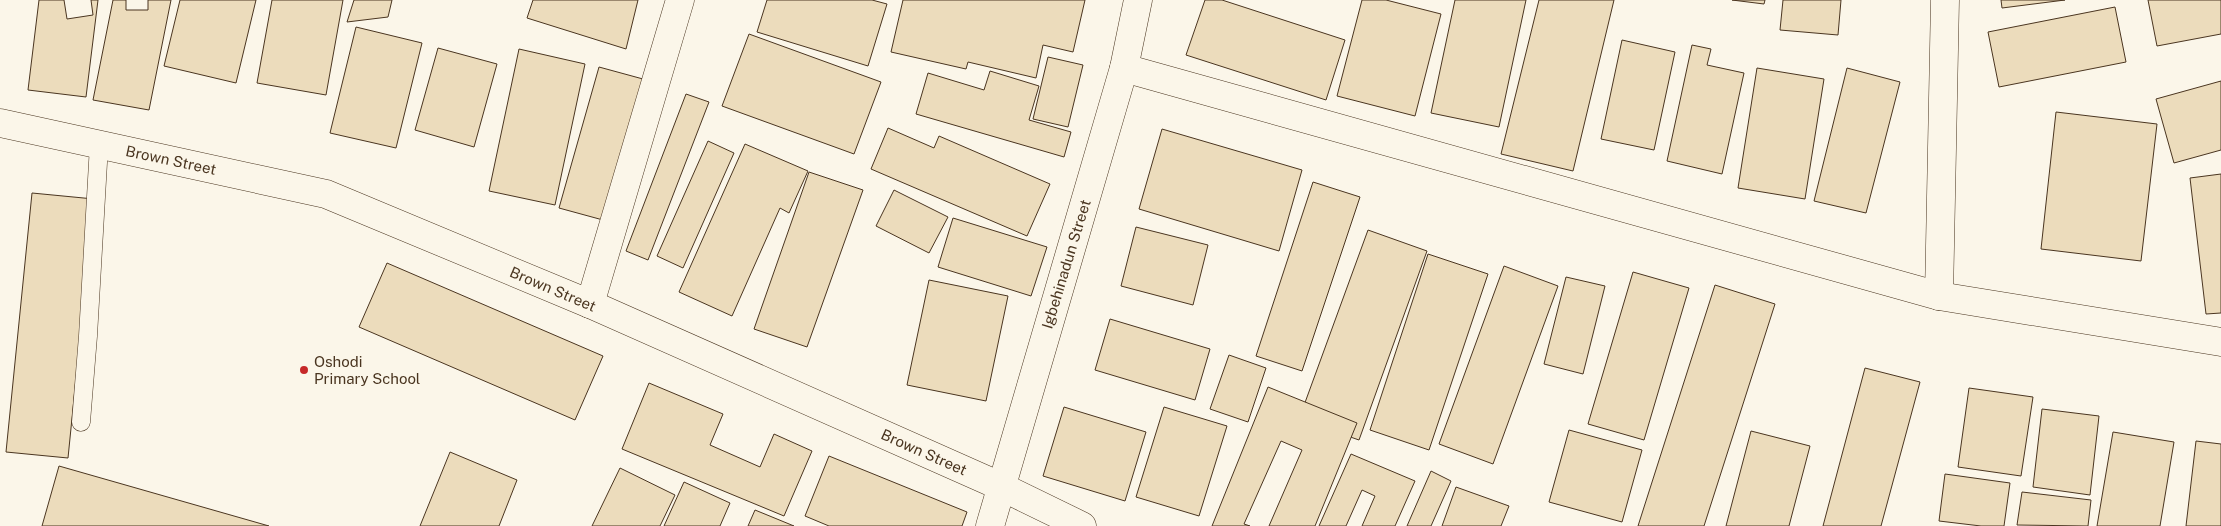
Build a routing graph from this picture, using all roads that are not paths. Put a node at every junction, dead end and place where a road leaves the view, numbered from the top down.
1 (680, 0) edge
2 (1138, 0) edge
3 (1944, 0) edge
4 (1124, 68) junction
5 (0, 123) edge
6 (99, 145) junction
7 (1939, 296) junction
8 (590, 304) junction
9 (2221, 342) edge
10 (81, 422) dead end
11 (1000, 486) junction
12 (990, 526) edge
13 (1082, 526) edge

1 - 8 street
2 - 4 street, Igbehinadun Street
3 - 7 street
4 - 7 street
4 - 11 street, Igbehinadun Street
5 - 6 street, Brown Street
6 - 8 street, Brown Street
6 - 10 lane
7 - 9 street
8 - 11 street, Brown Street
11 - 12 street, Igbehinadun Street
11 - 13 street, Brown Street

